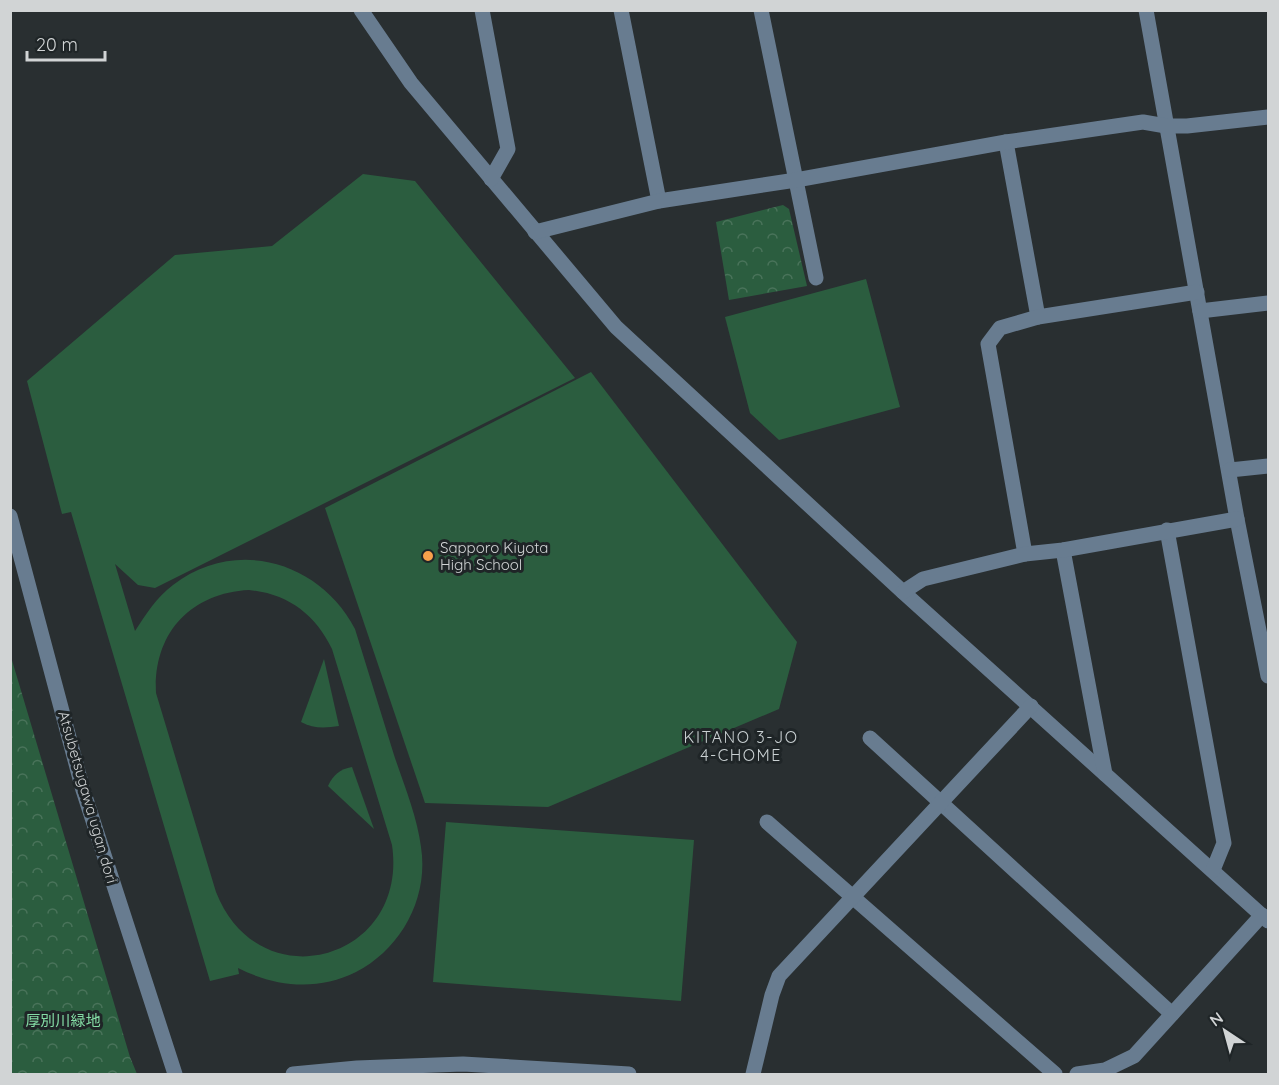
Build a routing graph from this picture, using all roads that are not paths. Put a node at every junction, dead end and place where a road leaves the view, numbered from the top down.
1 (361, 10) edge
2 (482, 10) edge
3 (621, 10) edge
4 (761, 10) edge
5 (1146, 10) edge
6 (1269, 117) edge
7 (1166, 126) junction
8 (1006, 142) junction
9 (491, 179) junction
10 (796, 180) junction
11 (659, 201) junction
12 (536, 232) junction
13 (816, 278) dead end
14 (1197, 292) junction
15 (1269, 303) edge
16 (1200, 311) junction
17 (1038, 317) junction
18 (1269, 466) edge
19 (1230, 470) junction
20 (10, 516) edge
21 (1237, 519) junction
22 (1167, 530) junction
23 (1063, 550) junction
24 (1025, 554) junction
25 (903, 592) junction
26 (1265, 640) edge
27 (1269, 676) edge
28 (1031, 706) junction
29 (870, 738) dead end
30 (1105, 774) junction
31 (941, 804) junction
32 (767, 822) dead end
33 (1213, 870) junction
34 (854, 898) junction
35 (1265, 918) edge
36 (1172, 1014) junction
37 (175, 1074) edge
38 (293, 1074) edge
39 (629, 1074) edge
40 (753, 1074) edge
41 (1055, 1074) edge
42 (1077, 1074) edge

1 - 9 street
2 - 9 street
3 - 11 street
4 - 10 street
5 - 7 street
6 - 7 street
7 - 8 street
7 - 14 street
8 - 10 street
8 - 17 street
9 - 12 street
10 - 11 street
10 - 13 street
11 - 12 street
12 - 25 street
14 - 16 street
14 - 17 street
15 - 16 street
16 - 19 street
17 - 24 street
18 - 19 street
19 - 21 street
20 - 37 street, Atsubetsugawa ugan dori
21 - 22 street
21 - 26 street
22 - 23 street
22 - 33 street
23 - 24 street
23 - 30 street
24 - 25 street
25 - 28 street
26 - 27 street
28 - 30 street
28 - 31 street
29 - 31 street
30 - 33 street
31 - 34 street
31 - 36 street
32 - 34 street
33 - 35 street
34 - 40 street
34 - 41 street
35 - 36 street
36 - 42 street
38 - 39 street

